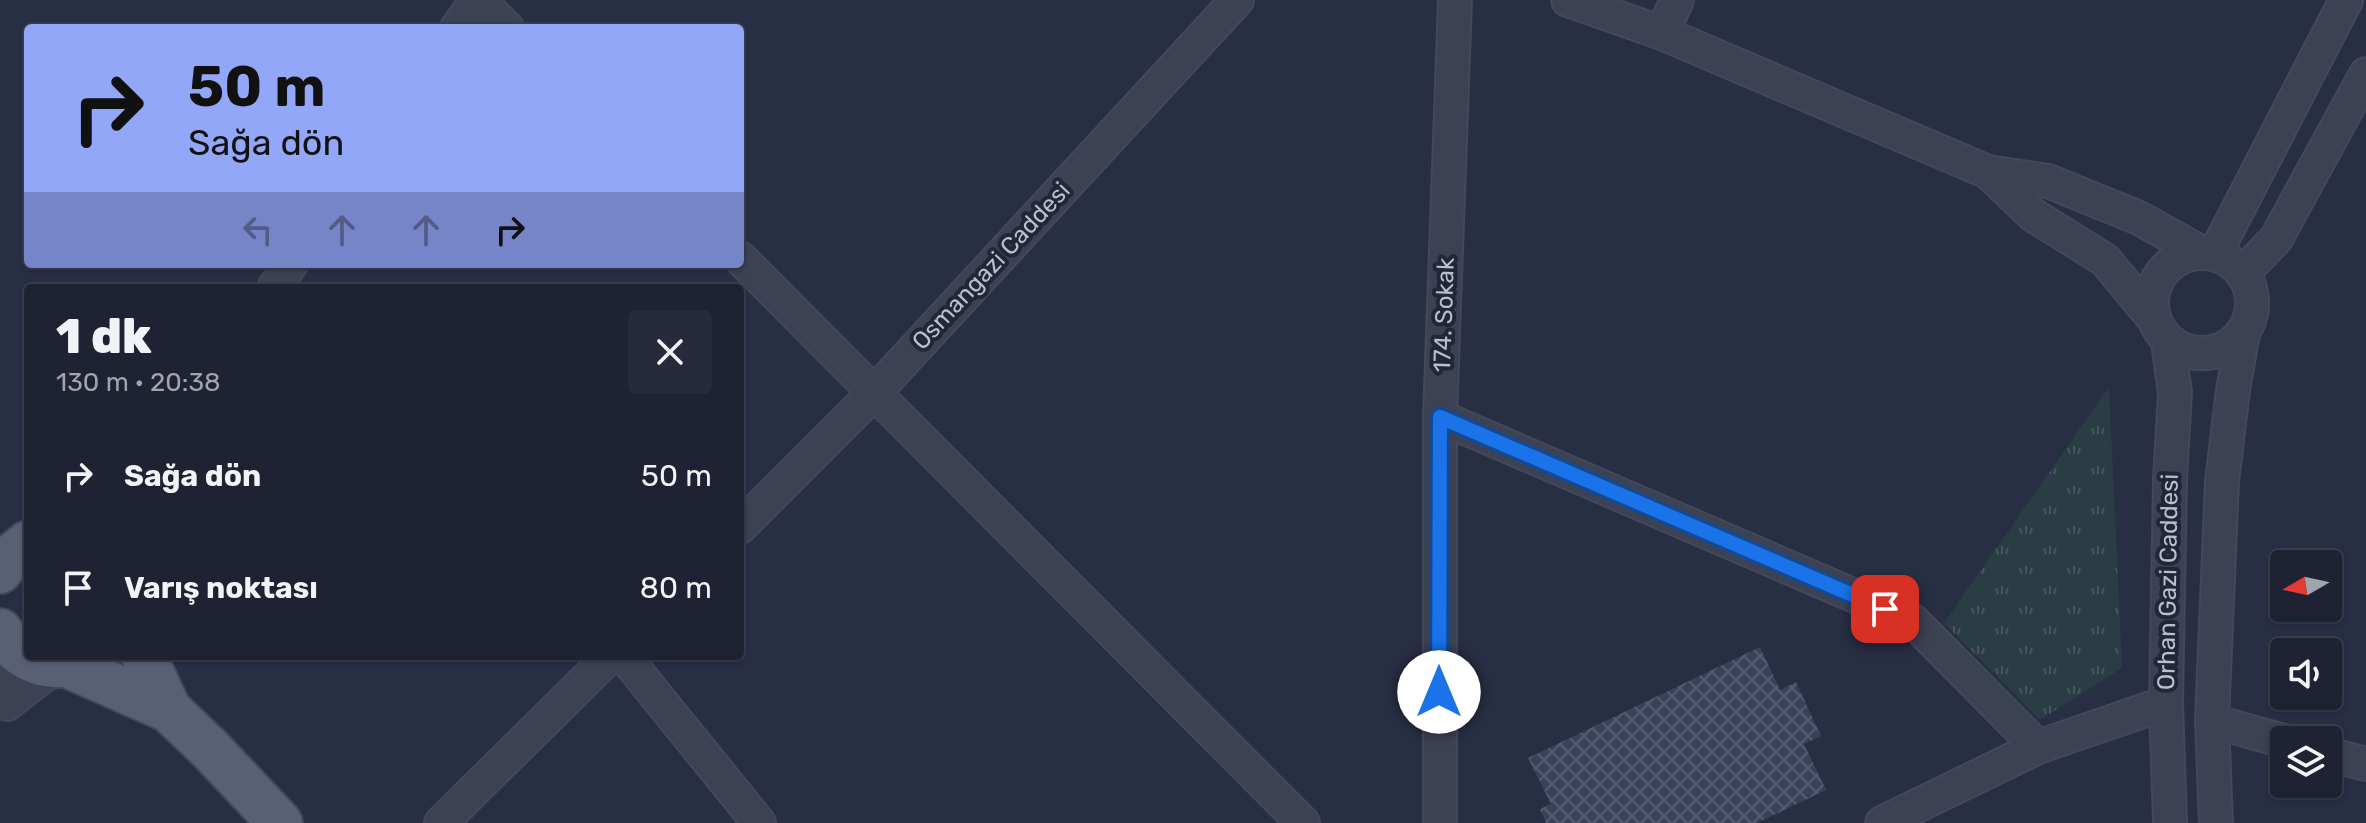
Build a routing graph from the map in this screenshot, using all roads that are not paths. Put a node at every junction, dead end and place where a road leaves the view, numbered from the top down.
1 (478, 0) edge
2 (1237, 0) edge
3 (1455, 0) edge
4 (1568, 0) edge
5 (1677, 0) edge
6 (2346, 0) edge
7 (460, 24) edge
8 (503, 24) edge
9 (1662, 33) junction
10 (2366, 74) edge
11 (1988, 172) junction
12 (2207, 253) junction
13 (744, 262) edge
14 (2243, 273) junction
15 (2161, 330) junction
16 (2243, 333) junction
17 (875, 392) junction
18 (1440, 417) junction
19 (744, 523) edge
20 (0, 528) edge
21 (24, 535) edge
22 (24, 546) edge
23 (0, 571) edge
24 (4, 638) edge
25 (24, 654) edge
26 (44, 660) edge
27 (146, 660) edge
28 (606, 660) edge
29 (627, 660) edge
30 (71, 662) edge
31 (2166, 703) junction
32 (169, 710) junction
33 (3, 712) edge
34 (2212, 721) junction
35 (2270, 737) edge
36 (2038, 747) junction
37 (2342, 758) edge
38 (2366, 764) edge
39 (280, 823) edge
40 (441, 823) edge
41 (759, 823) edge
42 (1303, 823) edge
43 (1440, 823) edge
44 (1882, 823) edge
45 (2170, 823) edge
46 (2216, 823) edge

1 - 7 street
1 - 8 street
2 - 17 street, Osmangazi Caddesi
3 - 18 street, 174. Sokak
4 - 9 street
5 - 9 street
6 - 12 street
9 - 11 street
10 - 14 street
11 - 12 street
11 - 15 street
12 - 14 street
12 - 15 street
13 - 17 street
14 - 16 street
15 - 16 street
15 - 31 street, Orhan Gazi Caddesi
16 - 34 street
17 - 19 street, Osmangazi Caddesi
17 - 42 street
18 - 36 street
18 - 43 street, 174. Sokak
20 - 21 main road
22 - 23 main road
24 - 25 main road
24 - 33 street
26 - 30 main road
27 - 32 main road
28 - 40 street
29 - 41 street
30 - 32 main road
30 - 33 street
31 - 36 street
31 - 45 street, Orhan Gazi Caddesi
32 - 39 main road
34 - 35 street
34 - 46 street
36 - 44 street
37 - 38 street

